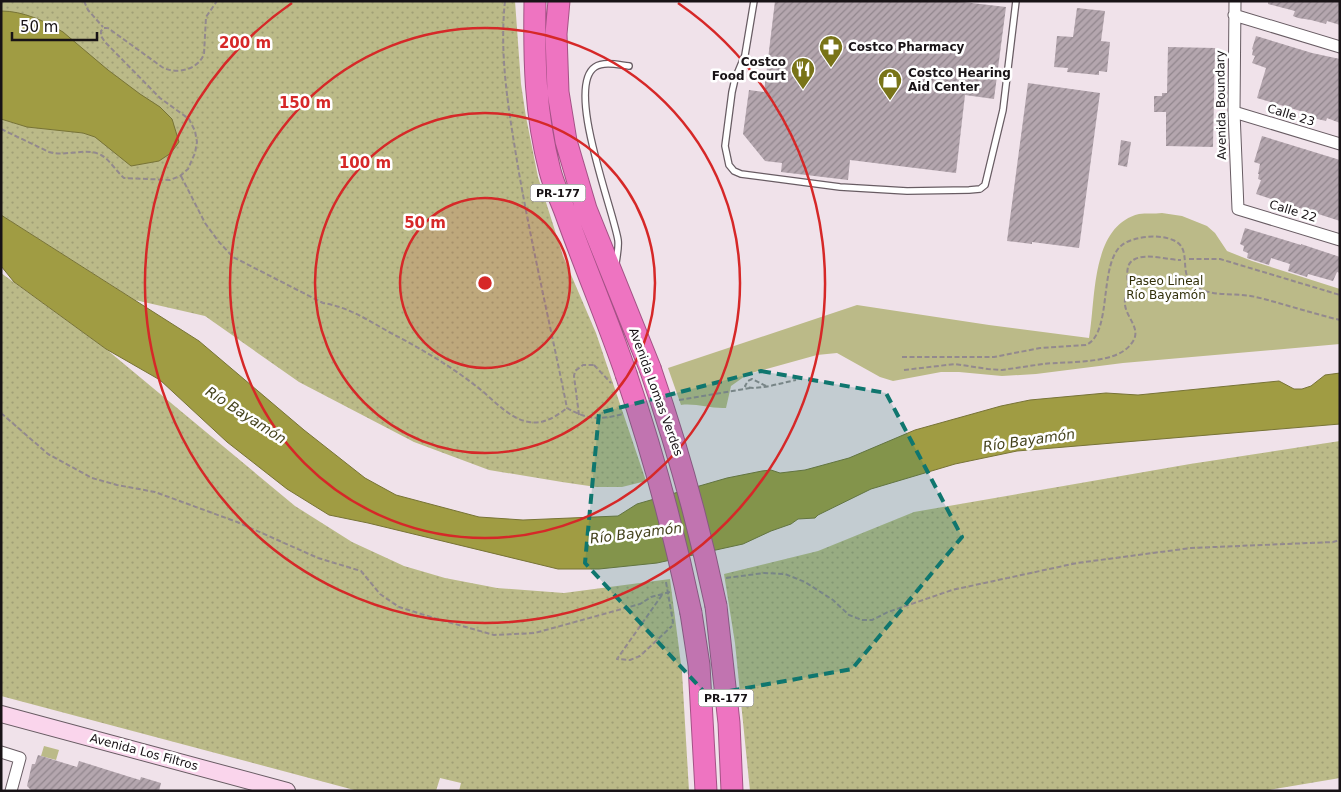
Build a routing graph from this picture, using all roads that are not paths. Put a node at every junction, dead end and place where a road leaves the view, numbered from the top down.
1 (525, 1) edge
2 (535, 1) edge
3 (559, 1) edge
4 (754, 1) edge
5 (1016, 1) edge
6 (1235, 1) edge
7 (1234, 15) junction
8 (535, 25) junction
9 (1340, 47) edge
10 (629, 66) dead end
11 (1234, 112) junction
12 (1340, 144) edge
13 (1238, 209) joint
14 (1340, 240) edge
15 (615, 282) junction
16 (1, 714) edge
17 (1, 752) edge
18 (11, 791) edge
19 (287, 791) edge
20 (706, 791) edge
21 (732, 791) edge

1 - 8 highway
2 - 8 highway, Avenida Lomas Verdes / PR-177
3 - 15 highway, Avenida Lomas Verdes / PR-177
4 - 5 lane
6 - 7 street, Avenida Boundary
7 - 9 street
7 - 11 street, Avenida Boundary
8 - 20 highway, Avenida Lomas Verdes / PR-177, bridge
10 - 15 lane
11 - 12 street, Calle 23
11 - 13 street, Avenida Boundary
13 - 14 street, Calle 22
15 - 21 highway, Avenida Lomas Verdes / PR-177, bridge
16 - 19 main road, Avenida Los Filtros
17 - 18 street

